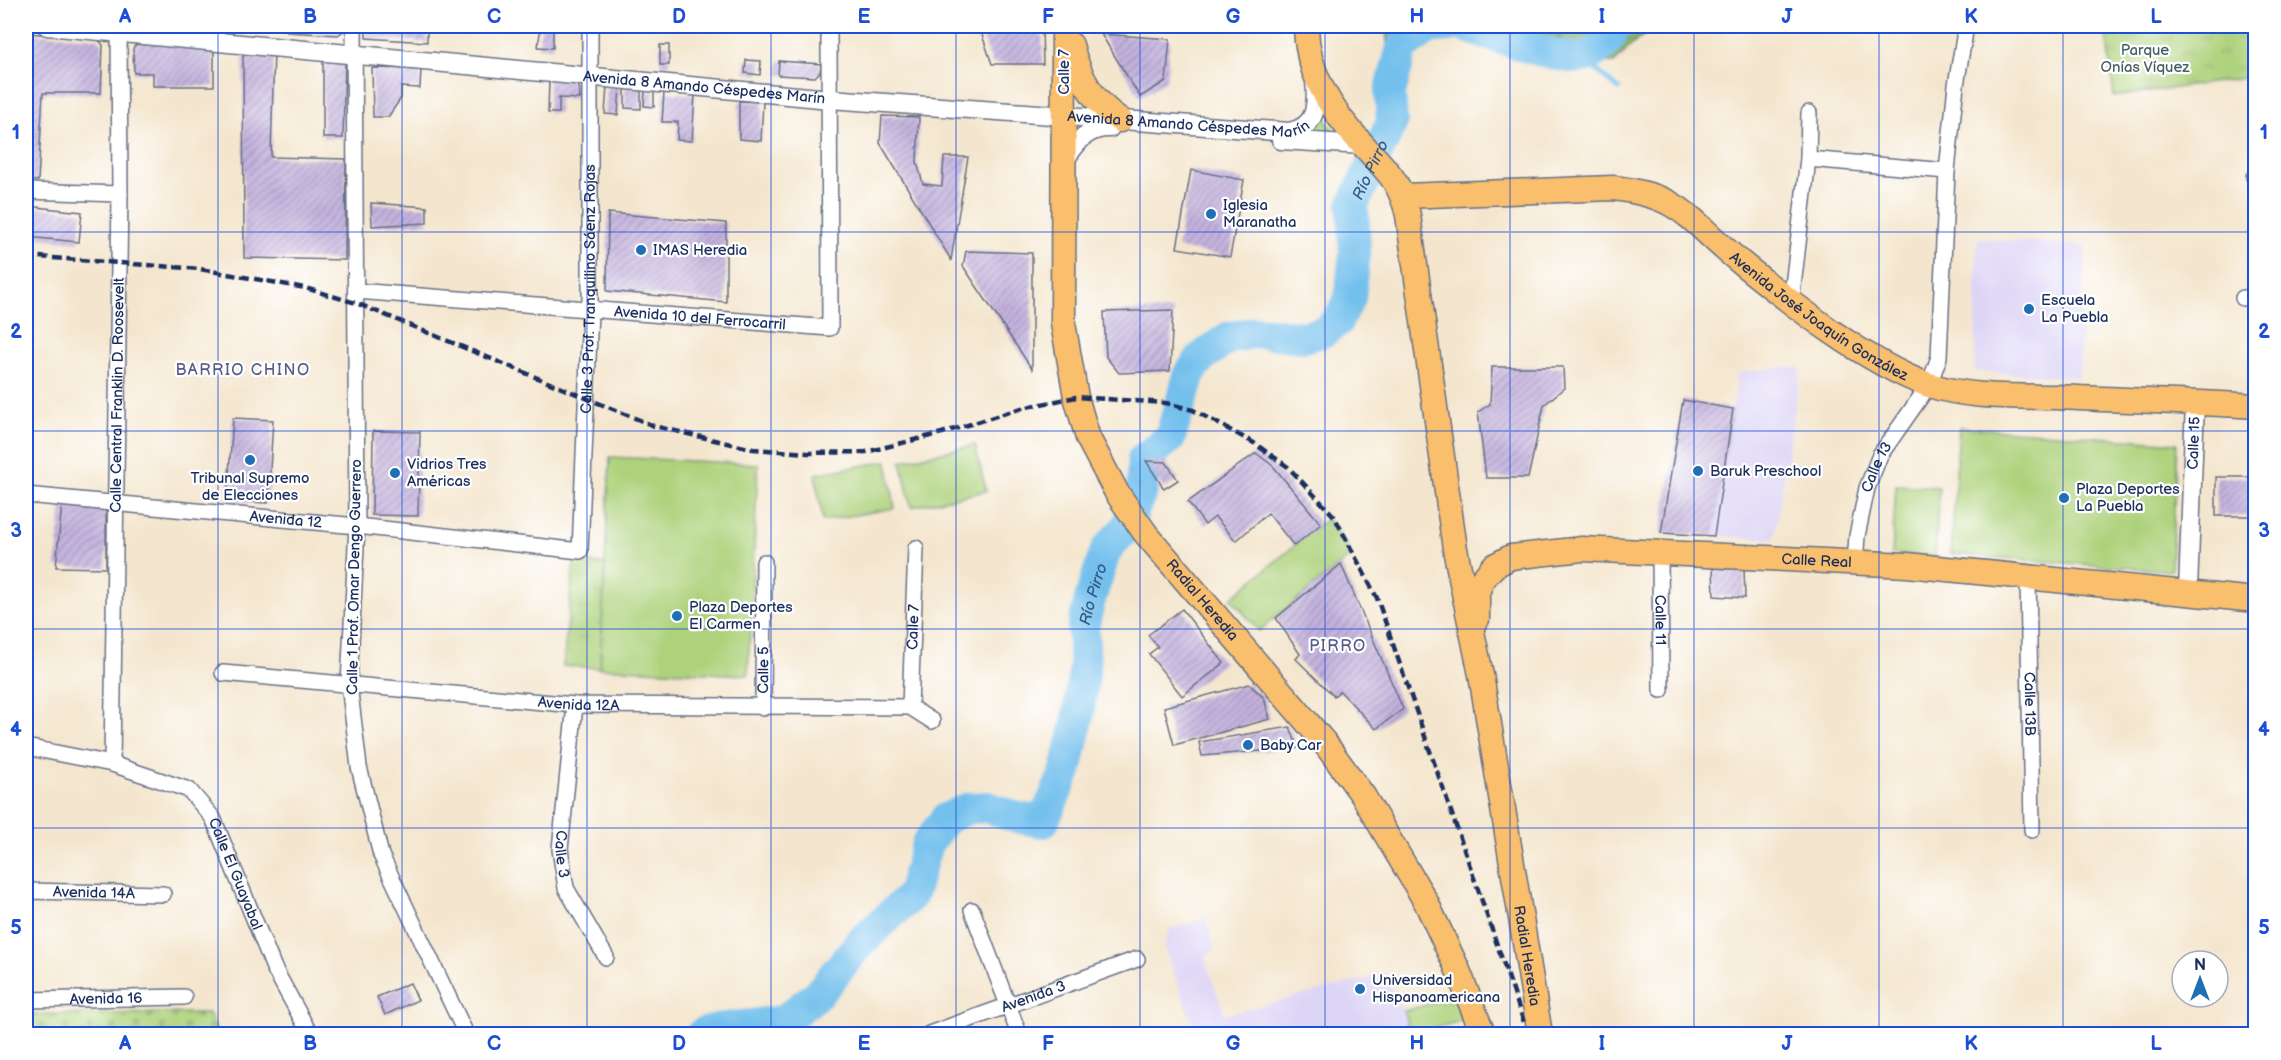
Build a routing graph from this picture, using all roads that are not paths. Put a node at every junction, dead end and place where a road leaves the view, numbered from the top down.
1 (47, 26) edge
2 (354, 26) edge
3 (591, 26) edge
4 (829, 26) edge
5 (1065, 26) edge
6 (1306, 26) edge
7 (1966, 26) edge
8 (119, 28) edge
9 (354, 55) junction
10 (1315, 75) junction
11 (591, 78) junction
12 (830, 99) junction
13 (1809, 113) dead end
14 (1065, 118) junction
15 (1120, 120) junction
16 (1365, 147) junction
17 (1808, 159) junction
18 (1064, 161) junction
19 (1947, 171) junction
20 (1398, 186) junction
21 (26, 191) edge
22 (120, 194) junction
23 (356, 291) junction
24 (1791, 303) junction
25 (590, 311) junction
26 (1929, 385) junction
27 (2194, 402) junction
28 (2256, 406) edge
29 (26, 495) edge
30 (115, 504) junction
31 (357, 526) junction
32 (916, 548) dead end
33 (580, 551) joint
34 (1660, 551) junction
35 (764, 562) dead end
36 (1855, 563) junction
37 (2028, 576) junction
38 (2188, 591) junction
39 (2256, 600) edge
40 (224, 673) dead end
41 (1482, 675) junction
42 (349, 684) junction
43 (1661, 690) dead end
44 (575, 705) junction
45 (910, 707) junction
46 (763, 708) junction
47 (932, 721) dead end
48 (26, 747) edge
49 (111, 764) junction
50 (2032, 830) dead end
51 (26, 891) edge
52 (163, 894) dead end
53 (972, 910) dead end
54 (606, 957) dead end
55 (1137, 959) dead end
56 (184, 997) dead end
57 (26, 1000) edge
58 (1008, 1006) junction
59 (1538, 1009) junction
60 (1474, 1010) junction
61 (310, 1035) edge
62 (466, 1035) edge
63 (929, 1035) edge
64 (1019, 1035) edge
65 (1483, 1035) edge
66 (1494, 1035) edge
67 (1528, 1035) edge
68 (1540, 1035) edge

1 - 8 street, Avenida 8 Amando Céspedes Marín
2 - 9 street, Calle 1 Prof. Omar Dengo Guerrero
3 - 11 street, Calle 3 Prof. Tranquilino Sáenz Rojas
4 - 12 street
5 - 14 main road, Calle 7
5 - 15 main road
6 - 10 main road
7 - 19 street, Calle 13
8 - 9 street, Avenida 8 Amando Céspedes Marín
8 - 22 street, Calle Central Franklin D. Roosevelt
9 - 11 street, Avenida 8 Amando Céspedes Marín
9 - 23 street, Calle 1 Prof. Omar Dengo Guerrero
10 - 15 street, Avenida 8 Amando Céspedes Marín
10 - 16 main road
11 - 12 street, Avenida 8 Amando Céspedes Marín
11 - 25 street, Calle 3 Prof. Tranquilino Sáenz Rojas
12 - 14 street, Avenida 8 Amando Céspedes Marín
12 - 25 street, Avenida 10 del Ferrocarril
13 - 17 street
14 - 15 street, Avenida 8 Amando Céspedes Marín
14 - 18 main road, Radial Heredia
16 - 18 street, Avenida 8 Amando Céspedes Marín
16 - 20 main road
17 - 19 street
17 - 24 street
18 - 60 main road, Radial Heredia
19 - 26 street, Calle 13
20 - 24 main road, Avenida José Joaquín González
20 - 41 main road, Radial Heredia
21 - 22 street
22 - 30 street, Calle Central Franklin D. Roosevelt
23 - 25 street, Avenida 10 del Ferrocarril
23 - 31 street, Calle 1 Prof. Omar Dengo Guerrero
24 - 26 main road, Avenida José Joaquín González
25 - 33 street, Calle 3 Prof. Tranquilino Sáenz Rojas
26 - 27 main road, Avenida José Joaquín González
26 - 36 street, Calle 13
27 - 28 main road, Avenida José Joaquín González
27 - 38 street, Calle 15
29 - 30 street, Avenida 12
30 - 31 street, Avenida 12
30 - 49 street, Calle Central Franklin D. Roosevelt
31 - 33 street, Avenida 12
31 - 42 street, Calle 1 Prof. Omar Dengo Guerrero
32 - 45 street, Calle 7
34 - 36 main road, Calle Real
34 - 41 main road, Calle Real
34 - 43 street, Calle 11
35 - 46 street, Calle 5
36 - 37 main road, Calle Real
37 - 38 main road, Calle Real
37 - 50 street, Calle 13B
38 - 39 main road, Calle Real
40 - 42 street, Avenida 12A
41 - 59 main road, Radial Heredia
42 - 44 street, Avenida 12A
42 - 62 street, Calle 1 Prof. Omar Dengo Guerrero
44 - 46 street, Avenida 12A
44 - 54 street, Calle 3
45 - 46 street, Avenida 12A
45 - 47 street
48 - 49 street, Calle El Guayabal
49 - 61 street, Calle El Guayabal
51 - 52 street, Avenida 14A
53 - 58 street
55 - 58 street, Avenida 3
56 - 57 street, Avenida 16
58 - 63 street, Avenida 3
58 - 64 street
59 - 67 main road
59 - 68 main road, Radial Heredia
60 - 65 main road, Radial Heredia
60 - 66 main road

